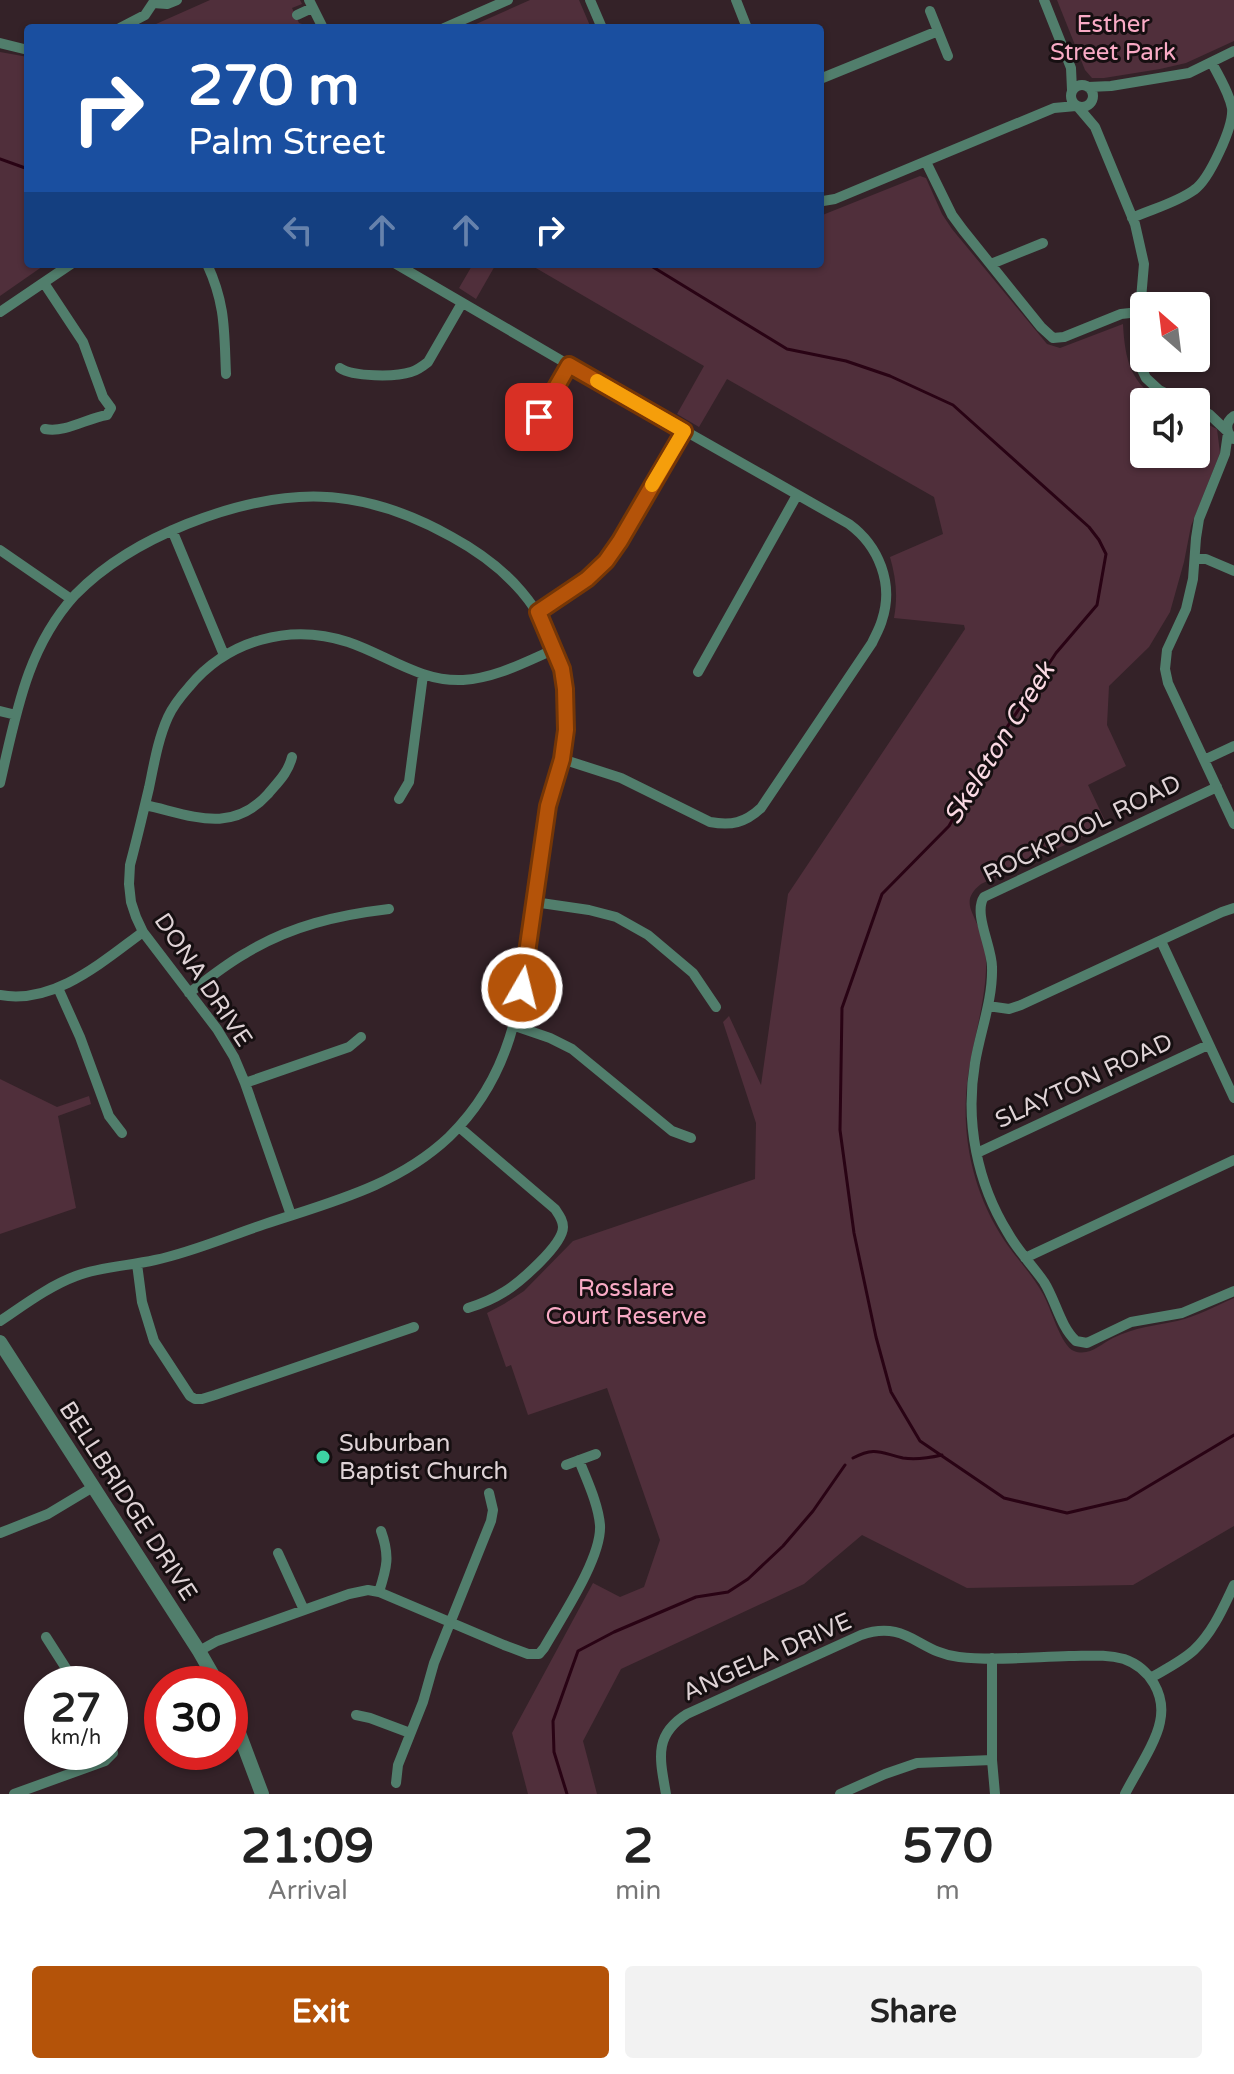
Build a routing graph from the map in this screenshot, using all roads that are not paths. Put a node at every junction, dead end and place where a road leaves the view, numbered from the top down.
1 (177, 0) edge
2 (508, 0) edge
3 (590, 0) edge
4 (736, 0) edge
5 (1044, 0) edge
6 (152, 2) edge
7 (310, 4) edge
8 (930, 11) dead end
9 (297, 15) dead end
10 (128, 24) edge
11 (321, 24) edge
12 (453, 24) edge
13 (600, 24) edge
14 (745, 24) edge
15 (938, 31) junction
16 (0, 43) edge
17 (24, 49) edge
18 (1234, 51) edge
19 (948, 56) dead end
20 (1212, 63) junction
21 (1071, 68) junction
22 (824, 77) edge
23 (1087, 86) junction
24 (1111, 86) junction
25 (1072, 91) junction
26 (1093, 100) junction
27 (1077, 107) junction
28 (1054, 108) junction
29 (1095, 127) junction
30 (926, 162) junction
31 (824, 201) edge
32 (1132, 218) junction
33 (1043, 243) dead end
34 (991, 264) junction
35 (65, 268) edge
36 (209, 268) edge
37 (403, 268) edge
38 (44, 283) junction
39 (1141, 292) edge
40 (462, 303) junction
41 (0, 312) edge
42 (1130, 313) edge
43 (569, 365) junction
44 (340, 368) dead end
45 (1143, 372) edge
46 (226, 374) dead end
47 (1157, 388) edge
48 (1210, 414) edge
49 (1210, 415) edge
50 (1234, 416) edge
51 (45, 429) dead end
52 (684, 431) junction
53 (1230, 435) edge
54 (524, 443) dead end
55 (1234, 446) edge
56 (1225, 454) junction
57 (797, 495) junction
58 (172, 530) junction
59 (0, 550) edge
60 (1195, 559) junction
61 (1234, 571) edge
62 (71, 599) junction
63 (538, 612) junction
64 (555, 649) junction
65 (224, 655) junction
66 (698, 672) dead end
67 (423, 675) junction
68 (0, 711) edge
69 (16, 715) junction
70 (1234, 746) edge
71 (292, 757) dead end
72 (562, 759) junction
73 (1204, 760) junction
74 (0, 783) edge
75 (1217, 787) junction
76 (399, 799) dead end
77 (145, 805) junction
78 (1234, 824) edge
79 (534, 902) junction
80 (1234, 906) edge
81 (389, 909) dead end
82 (143, 932) junction
83 (1161, 941) junction
84 (58, 988) junction
85 (189, 993) junction
86 (0, 995) edge
87 (988, 1006) junction
88 (716, 1007) dead end
89 (515, 1026) junction
90 (361, 1037) dead end
91 (1208, 1045) junction
92 (245, 1083) junction
93 (1234, 1098) edge
94 (459, 1127) junction
95 (122, 1133) dead end
96 (691, 1138) dead end
97 (977, 1153) junction
98 (1234, 1160) edge
99 (291, 1215) junction
100 (1025, 1258) junction
101 (137, 1264) junction
102 (1234, 1291) edge
103 (468, 1308) dead end
104 (0, 1321) edge
105 (414, 1327) dead end
106 (0, 1342) edge
107 (596, 1454) dead end
108 (579, 1460) junction
109 (566, 1465) dead end
110 (93, 1487) junction
111 (489, 1493) dead end
112 (381, 1531) dead end
113 (0, 1533) edge
114 (278, 1553) dead end
115 (1234, 1585) edge
116 (379, 1592) junction
117 (304, 1610) junction
118 (450, 1622) junction
119 (46, 1637) dead end
120 (199, 1651) junction
121 (992, 1658) junction
122 (65, 1666) edge
123 (208, 1666) edge
124 (1152, 1677) junction
125 (356, 1715) dead end
126 (410, 1733) junction
127 (248, 1757) edge
128 (992, 1760) junction
129 (80, 1770) edge
130 (396, 1783) dead end
131 (844, 1793) edge
132 (14, 1794) edge
133 (262, 1794) edge
134 (666, 1794) edge
135 (995, 1794) edge
136 (1125, 1794) edge

1 - 6 street
2 - 12 street
3 - 13 street
4 - 14 street
5 - 21 street
6 - 10 street
7 - 9 street
7 - 11 street
8 - 15 street
15 - 19 street
15 - 22 street
16 - 17 street
18 - 20 street
20 - 24 street
20 - 32 street
21 - 23 street
21 - 25 street
23 - 24 street
23 - 25 street
23 - 26 street
24 - 26 street
25 - 27 street
25 - 28 street
26 - 27 street
26 - 29 street
27 - 28 street
27 - 29 street
28 - 30 street
29 - 32 street
30 - 31 street
30 - 34 street
32 - 39 street
33 - 34 street
34 - 42 street
35 - 38 street
36 - 46 street
37 - 40 street
38 - 41 street
38 - 51 street
40 - 43 street
40 - 44 street
43 - 52 street
43 - 54 street
45 - 47 street
48 - 50 street
49 - 53 street
50 - 53 street
52 - 57 street
52 - 63 street
53 - 56 street
55 - 56 street
56 - 60 street
57 - 66 street
57 - 72 street
58 - 62 street
58 - 63 street
58 - 65 street
59 - 62 street
60 - 61 street
60 - 73 street
62 - 69 street
63 - 64 street
64 - 67 street, DONA DRIVE
64 - 72 street
65 - 67 street, DONA DRIVE
65 - 77 street, DONA DRIVE
67 - 76 street
68 - 69 street
69 - 74 street
70 - 73 street
71 - 77 street
72 - 79 street
73 - 75 street
75 - 78 street
75 - 87 street, ROCKPOOL ROAD
77 - 82 street, DONA DRIVE
79 - 88 street
79 - 89 street
80 - 83 street
81 - 85 street
82 - 84 street
82 - 85 street, DONA DRIVE
83 - 87 street
83 - 91 street
84 - 86 street
84 - 95 street
85 - 92 street, DONA DRIVE
87 - 97 street, ROCKPOOL ROAD
89 - 94 street
89 - 96 street
90 - 92 street
91 - 93 street
91 - 97 street, SLAYTON ROAD
92 - 99 street, DONA DRIVE
94 - 99 street
94 - 103 street
97 - 100 street, ROCKPOOL ROAD
98 - 100 street
99 - 101 street
100 - 102 street, ROCKPOOL ROAD
101 - 104 street
101 - 105 street
106 - 110 street, BELLBRIDGE DRIVE
107 - 108 street
108 - 109 street
108 - 118 street
110 - 113 street
110 - 120 street, BELLBRIDGE DRIVE
111 - 118 street
112 - 116 street
114 - 117 street
115 - 124 street
116 - 117 street
116 - 118 street
117 - 120 street
118 - 126 street
119 - 122 street
120 - 123 street, BELLBRIDGE DRIVE
121 - 124 street, ANGELA DRIVE
121 - 128 street
121 - 134 street, ANGELA DRIVE
124 - 136 street
125 - 126 street
126 - 130 street
127 - 133 street
128 - 131 street
128 - 135 street
129 - 132 street

